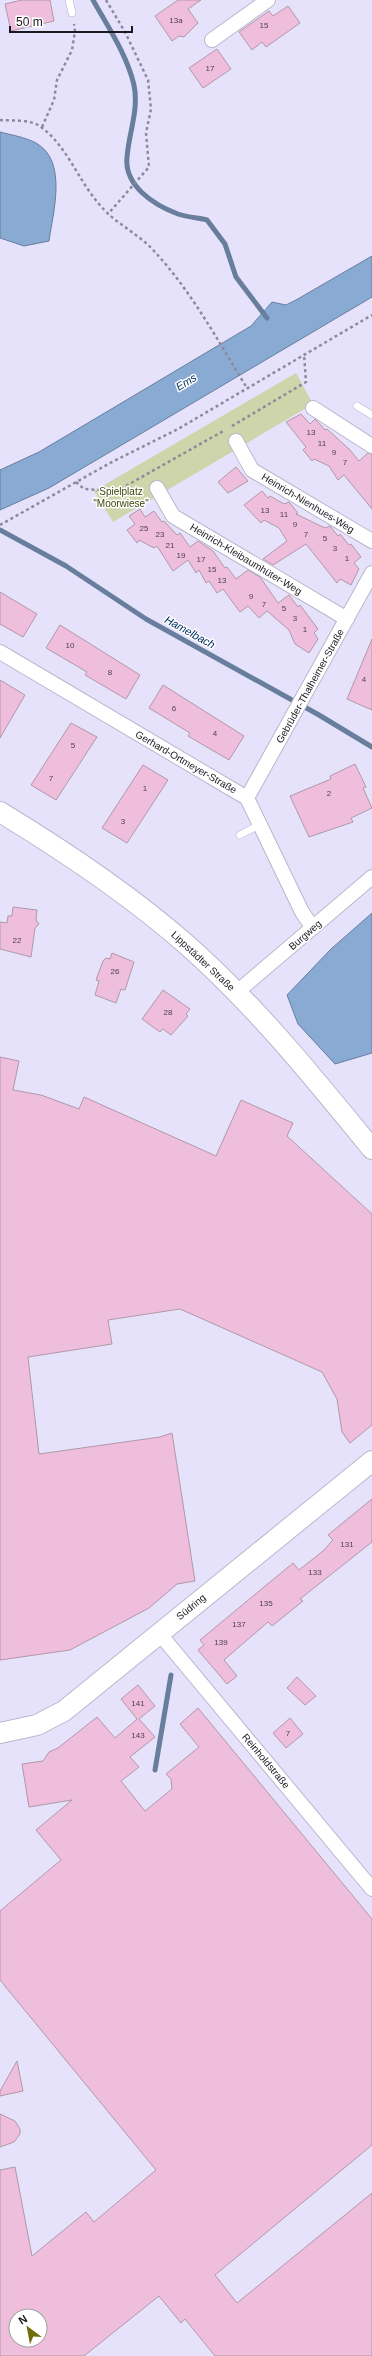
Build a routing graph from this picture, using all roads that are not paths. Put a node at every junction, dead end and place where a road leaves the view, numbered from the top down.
1 (69, 0) edge
2 (268, 0) edge
3 (72, 13) road end
4 (212, 40) dead end
5 (357, 406) dead end
6 (313, 408) dead end
7 (372, 415) edge
8 (236, 441) dead end
9 (372, 446) edge
10 (157, 488) dead end
11 (372, 541) edge
12 (372, 573) edge
13 (346, 619) junction
14 (0, 652) edge
15 (247, 798) junction
16 (0, 812) edge
17 (260, 825) junction
18 (240, 835) dead end
19 (372, 876) edge
20 (313, 928) junction
21 (237, 992) junction
22 (372, 1149) edge
23 (372, 1461) edge
24 (159, 1633) junction
25 (0, 1733) edge
26 (372, 1889) edge

1 - 3 lane
2 - 4 street
5 - 7 lane
6 - 9 street
8 - 11 street, Heinrich-Nienhues-Weg
10 - 13 street, Heinrich-Kleibaumhüter-Weg
12 - 13 street, Gebrüder-Thalheimer-Straße
13 - 15 street, Gebrüder-Thalheimer-Straße
14 - 15 street, Gerhard-Ortmeyer-Straße
15 - 17 street, Gerhard-Ortmeyer-Straße
16 - 21 street, Lippstädter Straße
17 - 18 lane
17 - 20 street, Gerhard-Ortmeyer-Straße
19 - 20 street, Burgweg
20 - 21 street, Burgweg
21 - 22 street, Lippstädter Straße
23 - 24 street, Südring
24 - 25 street, Südring
24 - 26 street, Reinholdstraße

